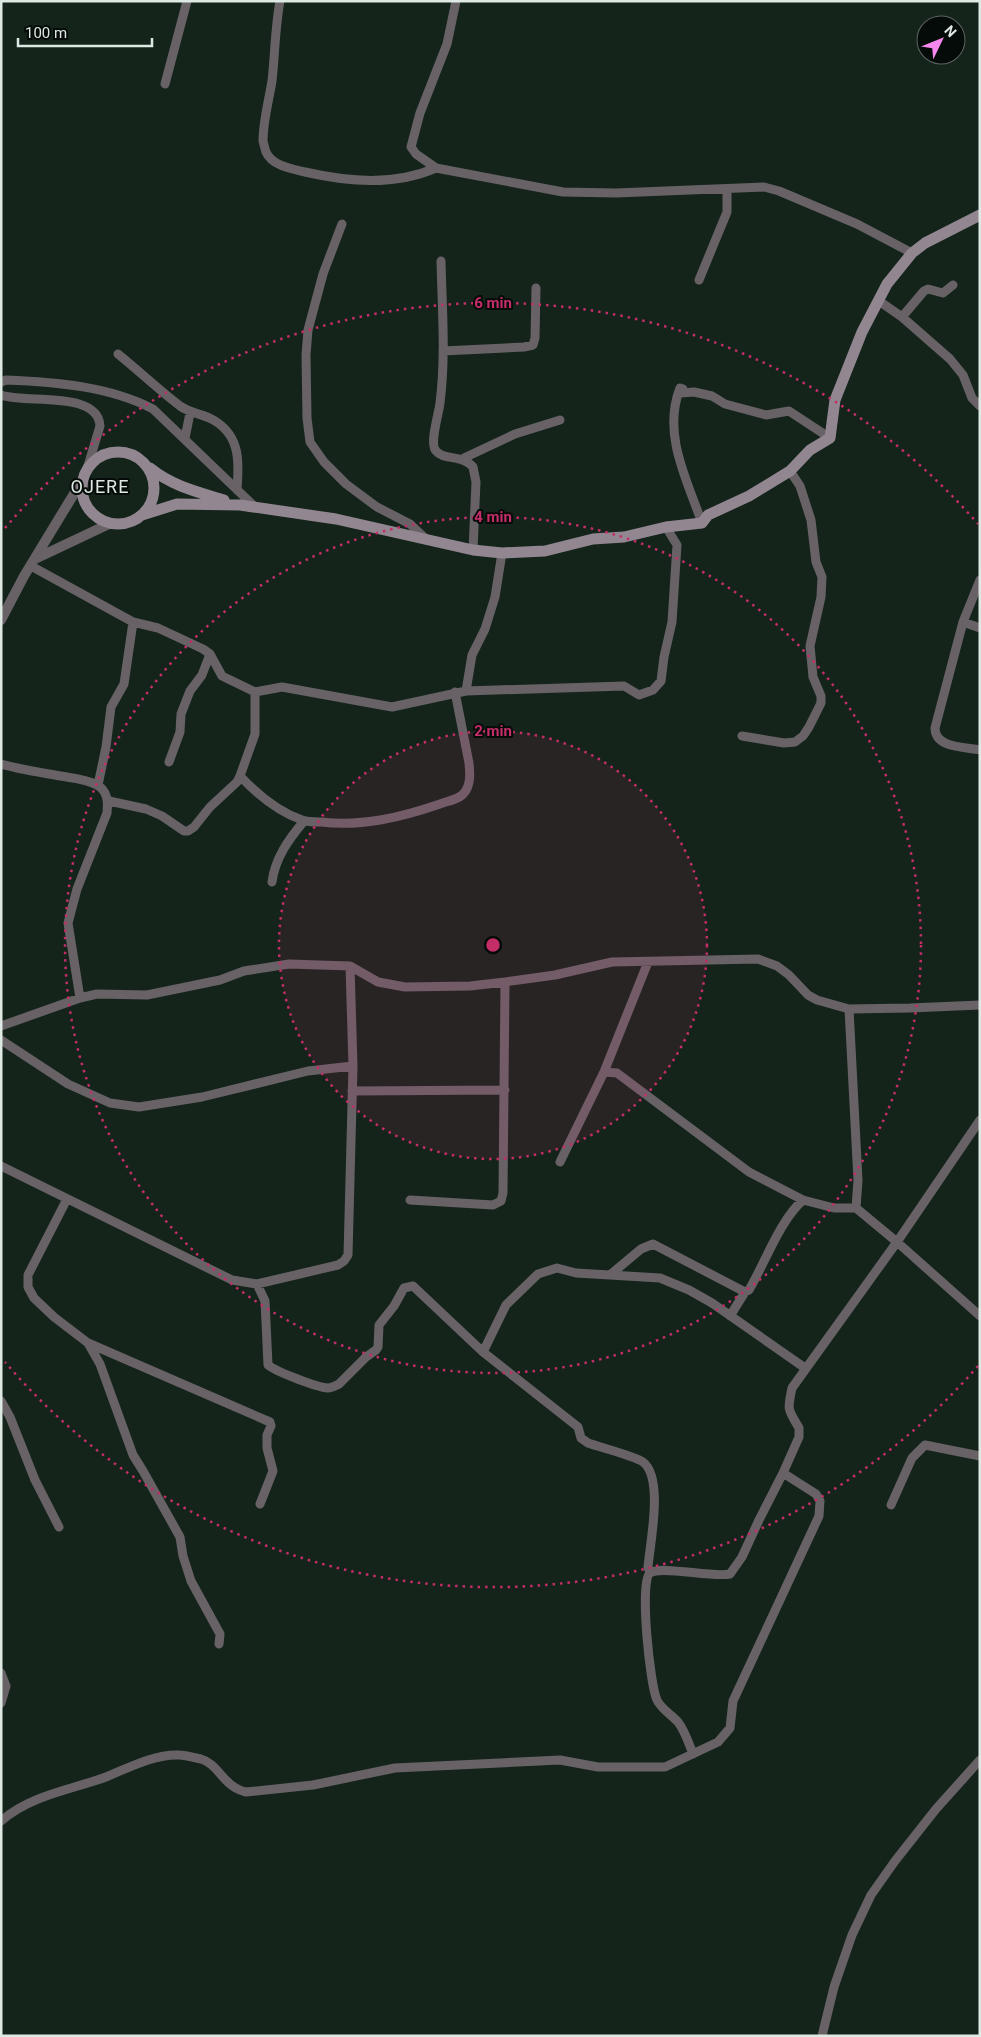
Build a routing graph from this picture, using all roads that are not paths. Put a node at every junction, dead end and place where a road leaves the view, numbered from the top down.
1 (187, 1) edge
2 (456, 1) edge
3 (277, 2) edge
4 (165, 84) dead end
5 (436, 168) junction
6 (727, 189) junction
7 (980, 215) edge
8 (342, 224) dead end
9 (912, 253) junction
10 (441, 261) dead end
11 (699, 280) dead end
12 (953, 285) dead end
13 (536, 288) dead end
14 (879, 301) junction
15 (902, 317) junction
16 (443, 351) junction
17 (118, 354) dead end
18 (1, 382) edge
19 (1, 395) edge
20 (980, 406) edge
21 (190, 413) junction
22 (560, 420) dead end
23 (184, 438) junction
24 (830, 438) junction
25 (464, 458) junction
26 (146, 464) junction
27 (790, 471) junction
28 (85, 474) junction
29 (237, 490) junction
30 (240, 505) junction
31 (256, 507) junction
32 (142, 515) junction
33 (702, 522) junction
34 (111, 523) junction
35 (666, 527) junction
36 (427, 540) junction
37 (472, 550) junction
38 (502, 553) junction
39 (33, 562) junction
40 (980, 580) edge
41 (1, 620) edge
42 (133, 622) junction
43 (963, 622) junction
44 (980, 628) edge
45 (210, 654) junction
46 (466, 691) junction
47 (255, 692) junction
48 (455, 692) junction
49 (742, 736) dead end
50 (980, 750) edge
51 (169, 762) dead end
52 (1, 764) edge
53 (240, 776) junction
54 (98, 785) junction
55 (109, 801) junction
56 (304, 821) junction
57 (272, 882) dead end
58 (648, 962) junction
59 (350, 966) junction
60 (505, 982) junction
61 (80, 998) junction
62 (980, 1005) edge
63 (849, 1009) junction
64 (1, 1026) edge
65 (1, 1040) edge
66 (353, 1066) junction
67 (604, 1072) junction
68 (505, 1090) junction
69 (352, 1091) junction
70 (980, 1120) edge
71 (560, 1162) dead end
72 (1, 1166) edge
73 (67, 1198) junction
74 (410, 1200) dead end
75 (803, 1200) junction
76 (856, 1208) junction
77 (897, 1242) junction
78 (610, 1275) junction
79 (257, 1284) junction
80 (745, 1292) junction
81 (730, 1316) junction
82 (980, 1316) edge
83 (88, 1343) junction
84 (483, 1352) junction
85 (805, 1368) junction
86 (1, 1401) edge
87 (980, 1456) edge
88 (784, 1473) junction
89 (260, 1504) dead end
90 (891, 1505) dead end
91 (59, 1527) dead end
92 (650, 1573) junction
93 (219, 1644) dead end
94 (1, 1673) edge
95 (1, 1704) edge
96 (693, 1754) junction
97 (979, 1763) edge
98 (1, 1821) edge
99 (822, 2036) edge

1 - 4 street
2 - 5 street
3 - 5 street
5 - 6 street
6 - 9 street
6 - 11 street
7 - 9 main road
8 - 36 street
9 - 14 main road
10 - 16 street
12 - 15 street
13 - 16 street
14 - 15 street
14 - 24 main road
15 - 20 street
16 - 25 street
17 - 21 street
18 - 23 street
19 - 28 street
21 - 23 street
21 - 29 street
22 - 25 street
23 - 29 street
24 - 27 main road
24 - 33 street
25 - 37 street
26 - 28 main road
26 - 30 main road
26 - 32 main road
27 - 33 main road
27 - 49 street
28 - 34 main road
28 - 39 street
29 - 31 street
30 - 31 main road
30 - 32 main road
31 - 36 main road
32 - 34 main road
33 - 35 main road
34 - 39 street
35 - 38 main road
35 - 46 street
36 - 37 main road
37 - 38 main road
38 - 46 street
39 - 41 street
39 - 42 street
40 - 43 street
42 - 45 street
42 - 54 street
43 - 44 street
43 - 50 street
45 - 47 street
45 - 51 street
46 - 48 street
47 - 48 street
47 - 53 street
48 - 56 street
52 - 54 street
53 - 55 street
53 - 56 street
54 - 55 street
55 - 61 street
56 - 57 street
58 - 60 street
58 - 63 street
58 - 67 street
59 - 60 street
59 - 61 street
59 - 66 street
60 - 68 street
61 - 64 street
62 - 63 street
63 - 76 street
65 - 66 street
66 - 69 street
67 - 71 street
67 - 75 street
68 - 69 street
68 - 74 street
69 - 79 street
70 - 77 street
72 - 73 street
73 - 79 street
73 - 83 street
75 - 76 street
75 - 80 street
76 - 77 street
77 - 82 street
77 - 85 street
78 - 80 street
78 - 81 street
78 - 84 street
79 - 84 street
80 - 81 street
81 - 85 street
83 - 89 street
83 - 93 street
84 - 92 street
85 - 88 street
86 - 91 street
87 - 90 street
88 - 92 street
88 - 96 street
92 - 96 street
94 - 95 street
96 - 98 street
97 - 99 street

